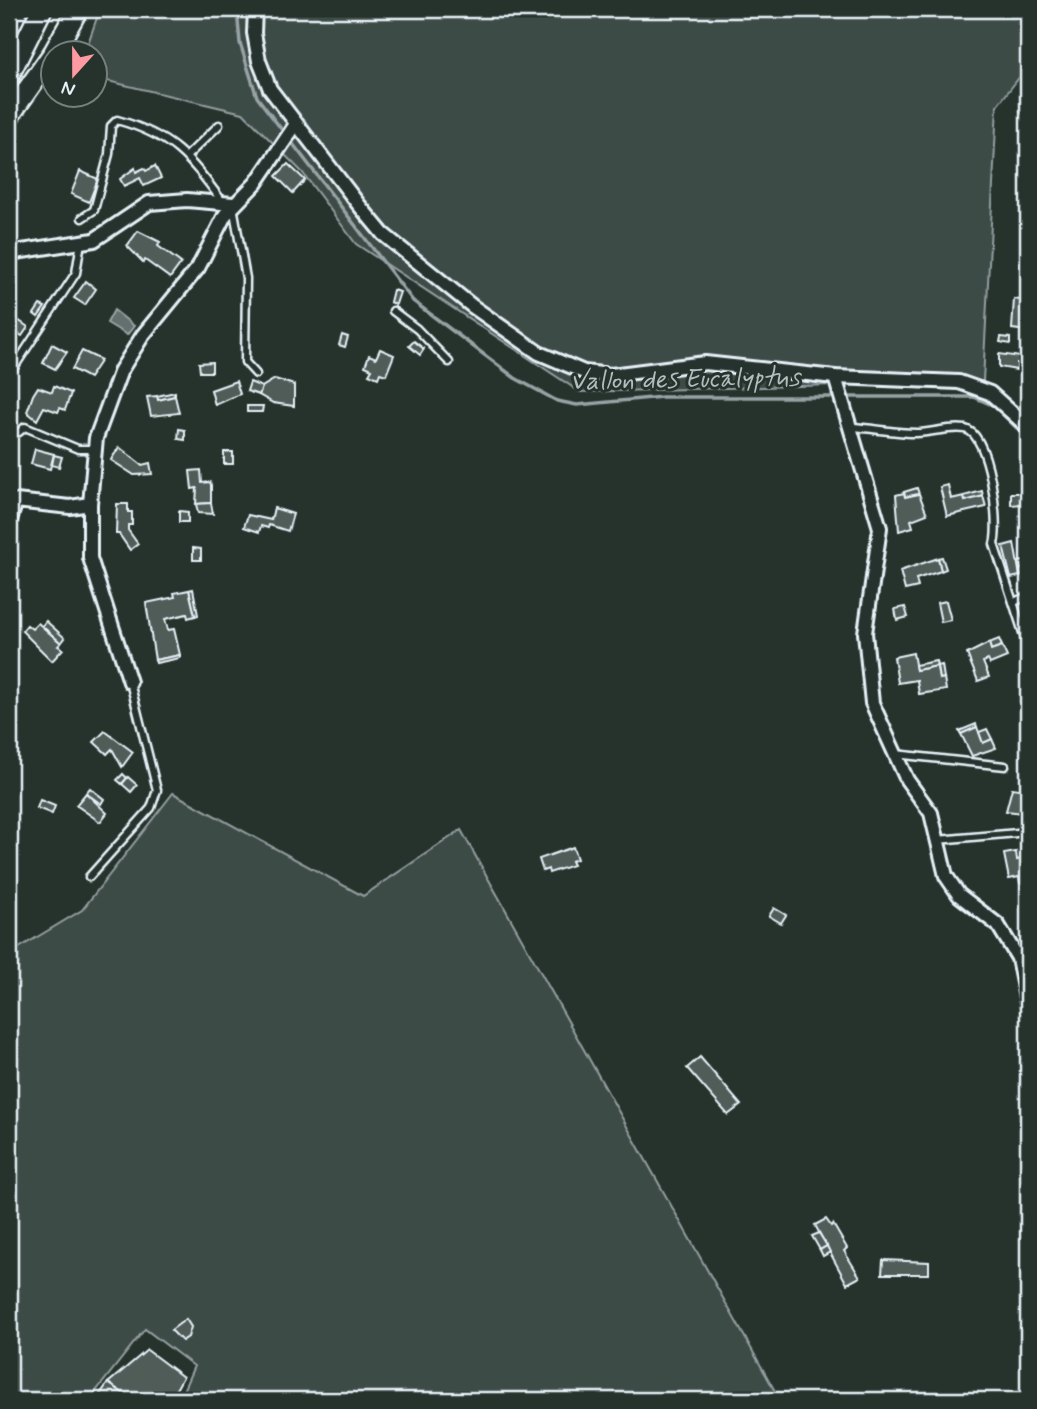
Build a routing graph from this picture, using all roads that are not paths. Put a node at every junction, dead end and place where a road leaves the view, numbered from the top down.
1 (42, 9) edge
2 (78, 9) edge
3 (255, 9) edge
4 (62, 38) edge
5 (9, 75) edge
6 (38, 75) edge
7 (9, 116) edge
8 (219, 125) dead end
9 (293, 128) junction
10 (188, 155) junction
11 (228, 203) junction
12 (82, 218) dead end
13 (81, 240) junction
14 (9, 253) edge
15 (393, 312) dead end
16 (449, 362) dead end
17 (256, 374) dead end
18 (9, 376) edge
19 (837, 383) junction
20 (1025, 421) edge
21 (851, 427) junction
22 (19, 432) dead end
23 (95, 449) junction
24 (12, 500) edge
25 (90, 504) junction
26 (9, 523) edge
27 (1028, 596) edge
28 (1014, 602) junction
29 (1028, 648) edge
30 (131, 682) joint
31 (895, 754) junction
32 (1004, 766) dead end
33 (1028, 832) edge
34 (937, 840) junction
35 (89, 877) dead end
36 (1024, 966) edge
37 (1028, 1008) edge

1 - 5 main road
2 - 4 main road
3 - 9 street
6 - 7 main road
8 - 10 lane
9 - 11 street
9 - 19 street
10 - 11 lane
10 - 12 lane
11 - 13 street
11 - 17 lane
11 - 23 street
13 - 14 street
13 - 18 lane
15 - 16 lane
19 - 20 street
19 - 21 street
21 - 28 lane
21 - 31 street
22 - 23 lane
23 - 25 street
24 - 25 street
24 - 26 street
25 - 30 street
27 - 28 lane
28 - 29 lane
30 - 35 lane
31 - 32 lane
31 - 34 street
33 - 34 lane
34 - 36 street
36 - 37 street

